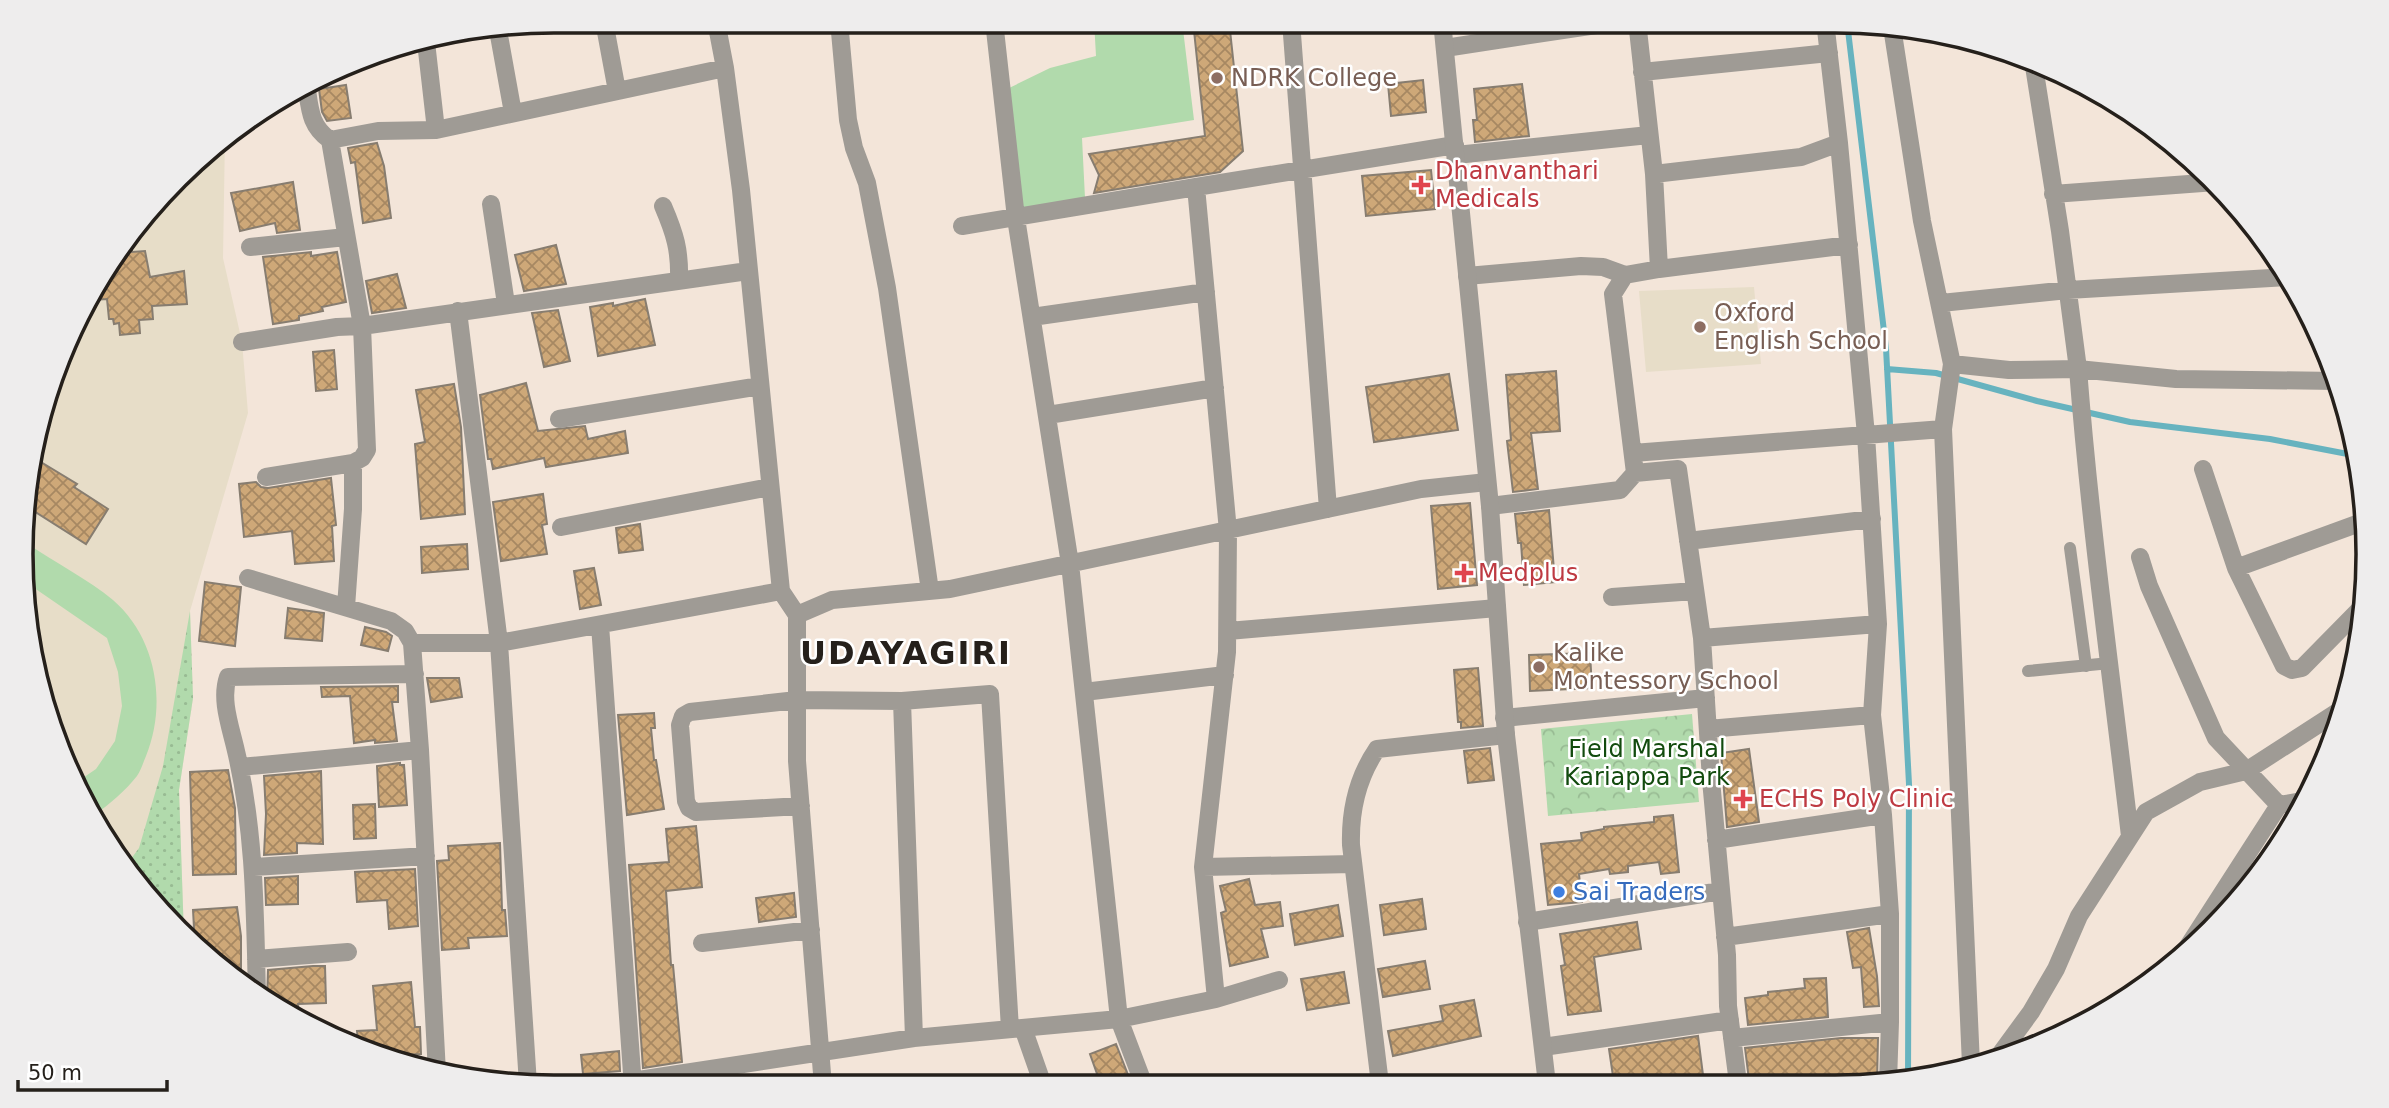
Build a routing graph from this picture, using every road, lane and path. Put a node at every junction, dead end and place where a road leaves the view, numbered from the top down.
1 (606, 33) edge
2 (718, 33) edge
3 (840, 33) edge
4 (995, 33) edge
5 (1292, 33) edge
6 (1443, 33) edge
7 (1544, 33) edge
8 (1638, 33) edge
9 (1826, 33) edge
10 (499, 36) edge
11 (1894, 37) edge
12 (1445, 48) junction
13 (427, 49) edge
14 (1829, 53) junction
15 (725, 68) junction
16 (1642, 72) junction
17 (2035, 73) edge
18 (617, 91) junction
19 (308, 96) edge
20 (513, 113) junction
21 (436, 130) junction
22 (1649, 135) junction
23 (330, 140) junction
24 (1839, 143) junction
25 (1455, 150) junction
26 (1301, 170) junction
27 (1654, 174) junction
28 (2199, 182) edge
29 (1196, 187) junction
30 (2053, 194) junction
31 (491, 204) dead end
32 (663, 205) dead end
33 (1016, 218) junction
34 (962, 226) dead end
35 (346, 237) junction
36 (1849, 245) junction
37 (250, 247) dead end
38 (1659, 269) junction
39 (748, 271) junction
40 (1625, 275) junction
41 (1467, 276) junction
42 (2276, 278) edge
43 (679, 281) junction
44 (2068, 290) junction
45 (1206, 292) junction
46 (1941, 303) junction
47 (506, 304) junction
48 (458, 311) junction
49 (1032, 317) junction
50 (362, 326) junction
51 (242, 342) dead end
52 (1952, 366) junction
53 (2078, 369) junction
54 (2326, 381) edge
55 (760, 386) junction
56 (1215, 388) junction
57 (1048, 415) junction
58 (559, 419) dead end
59 (1942, 429) junction
60 (1873, 434) junction
61 (1633, 453) junction
62 (354, 463) junction
63 (2203, 469) dead end
64 (1635, 472) junction
65 (266, 477) dead end
66 (1487, 482) junction
67 (771, 486) junction
68 (1490, 506) junction
69 (1328, 509) junction
70 (1872, 519) junction
71 (2355, 525) edge
72 (561, 527) dead end
73 (1228, 531) junction
74 (1688, 541) junction
75 (2070, 548) dead end
76 (2140, 556) dead end
77 (1070, 564) junction
78 (2236, 568) junction
79 (248, 578) dead end
80 (781, 591) junction
81 (930, 591) junction
82 (1695, 592) junction
83 (1612, 597) dead end
84 (345, 607) junction
85 (1497, 608) junction
86 (797, 615) junction
87 (2352, 618) edge
88 (1878, 624) junction
89 (600, 625) junction
90 (1228, 631) junction
91 (1702, 638) junction
92 (412, 643) junction
93 (499, 643) junction
94 (2110, 663) junction
95 (2086, 666) junction
96 (2028, 671) dead end
97 (415, 674) junction
98 (1225, 675) junction
99 (1084, 692) junction
100 (1706, 698) junction
101 (797, 700) junction
102 (902, 701) junction
103 (1872, 715) junction
104 (2329, 717) edge
105 (1505, 727) junction
106 (1708, 729) junction
107 (421, 750) junction
108 (240, 767) junction
109 (2246, 771) junction
110 (2292, 803) edge
111 (2279, 805) junction
112 (801, 806) junction
113 (1883, 815) junction
114 (2130, 836) junction
115 (1716, 840) junction
116 (426, 856) junction
117 (1353, 864) junction
118 (254, 867) junction
119 (1203, 867) junction
120 (1721, 891) junction
121 (1889, 914) junction
122 (2205, 920) edge
123 (1527, 922) junction
124 (811, 930) junction
125 (1725, 937) junction
126 (702, 943) dead end
127 (348, 952) dead end
128 (256, 959) junction
129 (1279, 980) dead end
130 (257, 981) edge
131 (1216, 999) junction
132 (1119, 1019) junction
133 (1890, 1022) junction
134 (1016, 1028) junction
135 (1731, 1029) junction
136 (914, 1038) junction
137 (2007, 1045) edge
138 (1543, 1047) junction
139 (820, 1054) junction
140 (1971, 1057) edge
141 (436, 1061) edge
142 (1888, 1072) edge
143 (527, 1074) edge
144 (632, 1075) edge
145 (689, 1075) edge
146 (822, 1075) edge
147 (1037, 1075) edge
148 (1140, 1075) edge
149 (1379, 1075) edge
150 (1547, 1075) edge
151 (1737, 1075) edge

1 - 18 street
2 - 15 street
3 - 81 street
4 - 33 street
5 - 26 street
6 - 12 street
7 - 12 street
8 - 16 street
9 - 14 street
10 - 20 street
11 - 46 street
12 - 25 street
13 - 21 street
14 - 16 street
14 - 24 street
15 - 18 street
15 - 39 street
16 - 22 street
17 - 30 street
18 - 20 street
19 - 23 street
20 - 21 street
21 - 23 street
22 - 25 street
22 - 27 street
23 - 35 street
24 - 27 street
24 - 36 street
25 - 26 street
25 - 41 street
26 - 29 street
26 - 69 street
27 - 38 street
28 - 30 street
29 - 33 street
29 - 45 street
30 - 44 street
31 - 47 street
32 - 43 street
33 - 34 street
33 - 49 street
35 - 37 street
35 - 50 street
36 - 38 street
36 - 60 street
38 - 40 street
39 - 43 street
39 - 55 street
40 - 41 street
40 - 61 street
41 - 66 street
42 - 44 street
43 - 47 street
44 - 46 street
44 - 53 street
45 - 49 street
45 - 56 street
46 - 52 street
47 - 48 street
48 - 50 street
48 - 93 street
49 - 57 street
50 - 51 street
50 - 62 street
52 - 53 street
52 - 59 street
53 - 54 street
53 - 94 street
55 - 58 street
55 - 67 street
56 - 57 street
56 - 73 street
57 - 77 street
59 - 60 street
59 - 140 street
60 - 61 street
60 - 70 street
61 - 64 street
62 - 65 street
62 - 84 street
63 - 78 street
64 - 68 street
64 - 74 street
66 - 68 street
66 - 69 street
67 - 72 street
67 - 80 street
68 - 85 street
69 - 73 street
70 - 74 street
70 - 88 street
71 - 78 street
73 - 77 street
73 - 90 street
74 - 82 street
75 - 95 lane
76 - 109 street
77 - 81 street
77 - 99 street
78 - 87 street
79 - 84 street
80 - 86 street
80 - 89 street
81 - 86 street
82 - 83 street
82 - 91 street
84 - 92 street
85 - 90 street
85 - 105 street
86 - 101 street
88 - 91 street
88 - 103 street
89 - 93 street
89 - 144 street
90 - 98 street
91 - 100 street
92 - 93 street
92 - 97 street
93 - 143 street
94 - 95 lane
94 - 114 street
95 - 96 lane
97 - 107 street
97 - 108 street
98 - 99 street
98 - 119 street
99 - 132 street
100 - 105 street
100 - 106 street
101 - 102 street
101 - 112 street
101 - 112 street
102 - 134 street
102 - 136 street
103 - 106 street
103 - 113 street
104 - 109 street
105 - 117 street
105 - 123 street
106 - 115 street
107 - 108 street
107 - 116 street
108 - 118 street
109 - 111 street
109 - 114 street
110 - 111 street
111 - 122 street
112 - 124 street
113 - 115 street
113 - 121 street
114 - 137 street
115 - 120 street
116 - 118 street
116 - 141 street
117 - 119 street
117 - 149 street
118 - 128 street
119 - 131 street
120 - 123 street
120 - 125 street
121 - 125 street
121 - 133 street
123 - 138 street
124 - 126 street
124 - 139 street
125 - 135 street
127 - 128 street
128 - 130 street
129 - 131 street
131 - 132 street
132 - 134 street
132 - 148 street
133 - 135 street
133 - 142 street
134 - 136 street
134 - 147 street
135 - 138 street
135 - 151 street
136 - 139 street
138 - 150 street
139 - 145 street
139 - 146 street

